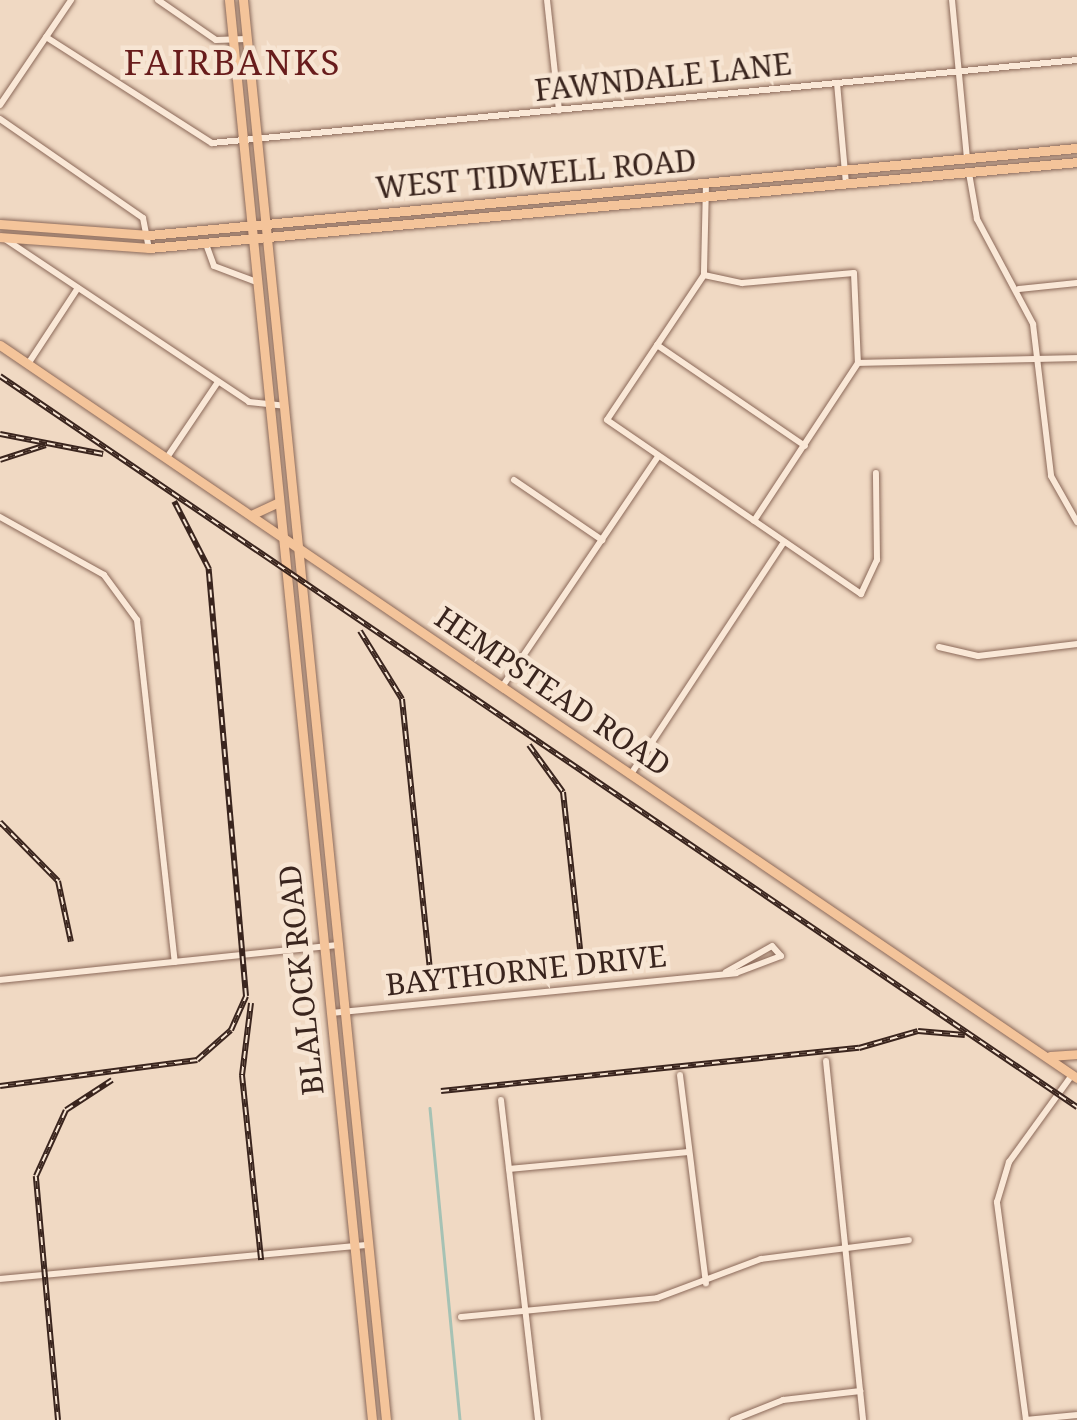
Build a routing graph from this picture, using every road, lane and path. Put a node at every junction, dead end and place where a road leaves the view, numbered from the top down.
1 (71, 0) edge
2 (158, 0) edge
3 (229, 0) edge
4 (243, 0) edge
5 (547, 0) edge
6 (952, 0) edge
7 (46, 37) junction
8 (246, 39) junction
9 (232, 40) junction
10 (1077, 60) edge
11 (959, 72) junction
12 (837, 83) junction
13 (0, 105) edge
14 (559, 110) junction
15 (0, 119) edge
16 (254, 140) junction
17 (240, 141) junction
18 (1073, 148) edge
19 (967, 159) junction
20 (1074, 162) edge
21 (845, 170) junction
22 (969, 172) junction
23 (774, 177) junction
24 (706, 184) junction
25 (846, 184) junction
26 (618, 190) junction
27 (776, 191) junction
28 (708, 197) junction
29 (531, 198) junction
30 (618, 205) junction
31 (444, 206) junction
32 (533, 211) junction
33 (357, 214) junction
34 (448, 220) junction
35 (0, 224) edge
36 (262, 224) junction
37 (248, 226) junction
38 (73, 228) junction
39 (357, 228) junction
40 (149, 235) junction
41 (0, 237) edge
42 (263, 238) junction
43 (250, 239) junction
44 (71, 241) junction
45 (206, 244) junction
46 (149, 248) junction
47 (704, 275) junction
48 (254, 282) junction
49 (1077, 283) edge
50 (78, 288) junction
51 (1019, 289) junction
52 (269, 298) junction
53 (0, 345) edge
54 (657, 345) junction
55 (1077, 358) edge
56 (1037, 362) junction
57 (858, 363) junction
58 (28, 364) junction
59 (218, 382) junction
60 (280, 405) junction
61 (266, 406) junction
62 (805, 446) junction
63 (658, 457) junction
64 (166, 459) junction
65 (876, 473) dead end
66 (514, 480) dead end
67 (278, 503) junction
68 (251, 515) junction
69 (0, 517) edge
70 (754, 521) junction
71 (1077, 522) edge
72 (281, 534) junction
73 (602, 540) junction
74 (784, 542) junction
75 (295, 544) junction
76 (324, 565) junction
77 (298, 573) junction
78 (304, 641) junction
79 (289, 642) junction
80 (1077, 644) edge
81 (939, 647) dead end
82 (502, 688) junction
83 (314, 742) junction
84 (300, 743) junction
85 (630, 774) junction
86 (327, 843) junction
87 (312, 844) junction
88 (337, 946) junction
89 (323, 947) junction
90 (175, 962) junction
91 (726, 972) junction
92 (0, 980) edge
93 (344, 1012) junction
94 (330, 1013) junction
95 (1077, 1054) edge
96 (1046, 1056) junction
97 (826, 1060) dead end
98 (1076, 1073) edge
99 (680, 1075) dead end
100 (502, 1100) dead end
101 (355, 1123) junction
102 (340, 1124) junction
103 (688, 1152) junction
104 (509, 1169) junction
105 (909, 1240) dead end
106 (368, 1245) junction
107 (354, 1246) junction
108 (846, 1246) junction
109 (0, 1279) edge
110 (706, 1283) junction
111 (522, 1311) junction
112 (461, 1317) dead end
113 (376, 1326) junction
114 (362, 1328) junction
115 (860, 1391) junction
116 (760, 1408) junction
117 (1077, 1415) edge
118 (386, 1416) edge
119 (371, 1417) edge
120 (538, 1420) edge
121 (733, 1420) edge
122 (765, 1420) edge
123 (863, 1420) edge
124 (1026, 1420) edge

1 - 7 street
2 - 9 street
3 - 9 main road, BLALOCK ROAD
4 - 8 main road, BLALOCK ROAD
5 - 14 street
6 - 11 street
7 - 13 street
7 - 17 street, FAWNDALE LANE
8 - 9 street
8 - 16 main road, BLALOCK ROAD
9 - 17 main road, BLALOCK ROAD
10 - 11 street, FAWNDALE LANE
11 - 12 street, FAWNDALE LANE
11 - 19 street
12 - 14 street, FAWNDALE LANE
12 - 21 street
14 - 16 street, FAWNDALE LANE
15 - 40 street
16 - 17 street, FAWNDALE LANE
16 - 36 main road, BLALOCK ROAD
17 - 37 main road, BLALOCK ROAD
18 - 19 main road, WEST TIDWELL ROAD
18 - 20 main road
19 - 21 main road, WEST TIDWELL ROAD
20 - 22 main road, WEST TIDWELL ROAD
21 - 23 main road, WEST TIDWELL ROAD
21 - 25 street
22 - 25 main road, WEST TIDWELL ROAD
22 - 51 street
23 - 24 main road, WEST TIDWELL ROAD
23 - 27 main road
24 - 26 main road, WEST TIDWELL ROAD
24 - 28 street
25 - 27 main road, WEST TIDWELL ROAD
26 - 29 main road, WEST TIDWELL ROAD
26 - 30 main road
27 - 28 main road, WEST TIDWELL ROAD
28 - 30 main road, WEST TIDWELL ROAD
28 - 47 street
29 - 31 main road, WEST TIDWELL ROAD
29 - 32 main road
30 - 32 main road, WEST TIDWELL ROAD
31 - 33 main road, WEST TIDWELL ROAD
31 - 34 main road
32 - 34 main road, WEST TIDWELL ROAD
33 - 36 main road, WEST TIDWELL ROAD
33 - 39 main road
34 - 39 main road, WEST TIDWELL ROAD
35 - 38 main road, WEST TIDWELL ROAD
36 - 37 main road, WEST TIDWELL ROAD
36 - 42 main road, BLALOCK ROAD
37 - 40 main road, WEST TIDWELL ROAD
37 - 43 main road, BLALOCK ROAD
38 - 40 main road, WEST TIDWELL ROAD
38 - 44 main road
39 - 42 main road, WEST TIDWELL ROAD
40 - 46 street
41 - 44 main road, WEST TIDWELL ROAD
41 - 50 street
42 - 43 main road, WEST TIDWELL ROAD
42 - 52 main road, BLALOCK ROAD
43 - 45 main road, WEST TIDWELL ROAD
43 - 48 main road, BLALOCK ROAD
44 - 46 main road, WEST TIDWELL ROAD
45 - 46 main road, WEST TIDWELL ROAD
45 - 48 street
47 - 54 street
47 - 57 street
48 - 52 main road
48 - 61 main road, BLALOCK ROAD
49 - 51 street
50 - 58 street
50 - 59 street
51 - 56 street
52 - 60 main road, BLALOCK ROAD
53 - 58 main road, HEMPSTEAD ROAD
54 - 62 street
54 - 63 street
55 - 56 street
56 - 57 street
56 - 71 street
57 - 62 street
58 - 64 main road, HEMPSTEAD ROAD
59 - 61 street
59 - 64 street
60 - 61 street
60 - 75 main road, BLALOCK ROAD
61 - 67 main road, BLALOCK ROAD
62 - 70 street
63 - 70 street
63 - 73 street
64 - 68 main road, HEMPSTEAD ROAD
65 - 74 street
66 - 73 street
67 - 68 main road
67 - 72 main road, BLALOCK ROAD
68 - 72 main road, HEMPSTEAD ROAD
69 - 90 street
70 - 74 street
72 - 75 main road, HEMPSTEAD ROAD
72 - 79 main road, BLALOCK ROAD
73 - 82 street
74 - 85 street
75 - 76 main road, HEMPSTEAD ROAD
75 - 77 main road, BLALOCK ROAD
76 - 77 main road
76 - 82 main road, HEMPSTEAD ROAD
77 - 78 main road, BLALOCK ROAD
78 - 79 main road
78 - 83 main road, BLALOCK ROAD
79 - 84 main road, BLALOCK ROAD
80 - 81 street
82 - 85 main road, HEMPSTEAD ROAD
83 - 84 main road
83 - 86 main road, BLALOCK ROAD
84 - 87 main road, BLALOCK ROAD
85 - 96 main road, HEMPSTEAD ROAD
86 - 87 main road
86 - 88 main road, BLALOCK ROAD
87 - 89 main road, BLALOCK ROAD
88 - 89 street
88 - 93 main road, BLALOCK ROAD
89 - 90 street
89 - 94 main road, BLALOCK ROAD
90 - 92 street
91 - 91 street, BAYTHORNE DRIVE
91 - 93 street, BAYTHORNE DRIVE
93 - 94 street, BAYTHORNE DRIVE
93 - 101 main road, BLALOCK ROAD
94 - 102 main road, BLALOCK ROAD
95 - 96 main road
96 - 98 main road, HEMPSTEAD ROAD
97 - 108 street
98 - 124 street
99 - 103 street
100 - 104 street
101 - 102 main road
101 - 106 main road, BLALOCK ROAD
102 - 107 main road, BLALOCK ROAD
103 - 104 street
103 - 110 street
104 - 111 street
105 - 108 street
106 - 107 street
106 - 113 main road, BLALOCK ROAD
107 - 109 street
107 - 114 main road, BLALOCK ROAD
108 - 110 street
108 - 115 street
110 - 111 street
111 - 112 street
111 - 120 street
113 - 114 main road
113 - 118 main road, BLALOCK ROAD
114 - 119 main road, BLALOCK ROAD
115 - 116 street
115 - 123 street
116 - 121 street
116 - 122 street
117 - 124 street
118 - 119 main road

